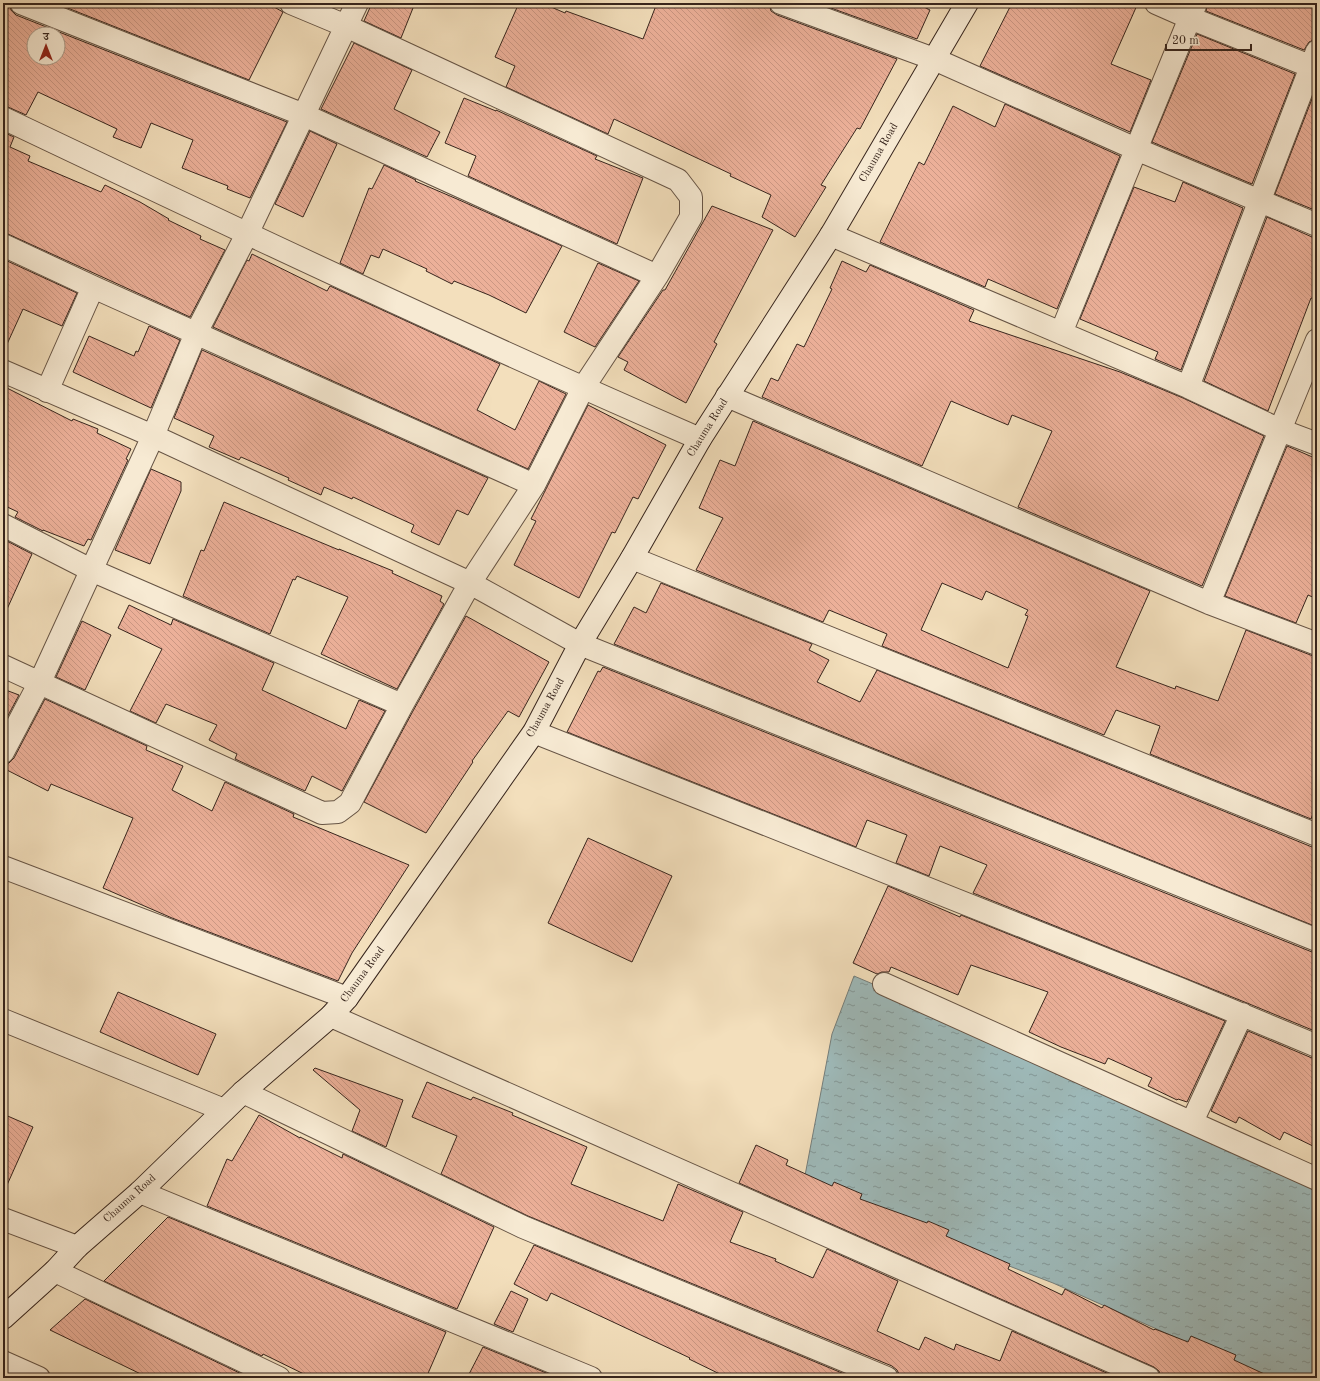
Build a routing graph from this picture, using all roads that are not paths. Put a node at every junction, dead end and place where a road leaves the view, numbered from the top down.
1 (21, 3) edge
2 (292, 3) edge
3 (357, 3) edge
4 (780, 3) edge
5 (967, 3) edge
6 (1156, 3) edge
7 (1193, 11) edge
8 (346, 26) junction
9 (934, 59) junction
10 (1315, 62) edge
11 (304, 115) junction
12 (3, 118) edge
13 (1136, 149) junction
14 (1259, 201) junction
15 (1317, 226) edge
16 (247, 234) junction
17 (831, 235) junction
18 (3, 245) edge
19 (657, 276) junction
20 (93, 287) junction
21 (196, 333) junction
22 (1061, 333) junction
23 (1317, 340) edge
24 (3, 371) edge
25 (1188, 387) junction
26 (583, 388) junction
27 (47, 391) junction
28 (727, 396) junction
29 (1280, 430) junction
30 (153, 436) junction
31 (700, 439) junction
32 (1317, 444) edge
33 (534, 485) junction
34 (3, 525) edge
35 (632, 558) junction
36 (91, 570) junction
37 (470, 583) junction
38 (1209, 603) junction
39 (580, 644) junction
40 (1317, 644) edge
41 (3, 666) edge
42 (40, 682) junction
43 (402, 705) junction
44 (534, 732) junction
45 (3, 752) edge
46 (1317, 836) edge
47 (3, 867) edge
48 (1317, 940) edge
49 (884, 984) dead end
50 (347, 998) junction
51 (1242, 1014) junction
52 (331, 1016) junction
53 (3, 1020) edge
54 (1317, 1046) edge
55 (244, 1092) junction
56 (224, 1110) junction
57 (1192, 1122) junction
58 (1317, 1179) edge
59 (140, 1192) junction
60 (3, 1219) edge
61 (77, 1247) junction
62 (55, 1271) junction
63 (3, 1318) edge
64 (3, 1362) edge
65 (40, 1378) edge
66 (279, 1378) edge
67 (591, 1378) edge
68 (887, 1378) edge
69 (1149, 1378) edge

1 - 11 street
2 - 8 street
3 - 8 street
4 - 9 street
5 - 9 street, Chauma Road
6 - 7 street
7 - 10 street
7 - 13 street
8 - 11 street
8 - 19 street
9 - 13 street
9 - 17 street, Chauma Road
10 - 14 street
11 - 16 street
11 - 19 street
12 - 16 street
13 - 14 street
13 - 22 street
14 - 15 street
14 - 25 street
16 - 21 street
16 - 26 street
17 - 22 street
17 - 28 street, Chauma Road
18 - 20 street
19 - 26 street
20 - 21 street
20 - 27 street
21 - 30 street
21 - 33 street
22 - 25 street
23 - 29 street
24 - 27 street
25 - 29 street
26 - 31 street
26 - 33 street
27 - 30 street
28 - 31 street, Chauma Road
28 - 38 street
29 - 32 street
29 - 38 street
30 - 36 street
30 - 37 street
31 - 35 street, Chauma Road
33 - 37 street
34 - 36 street
35 - 39 street, Chauma Road
35 - 46 street
36 - 42 street
36 - 43 street
37 - 39 street
37 - 43 street
38 - 40 street
39 - 44 street, Chauma Road
39 - 48 street
41 - 42 street
42 - 43 street
42 - 45 street
44 - 50 street, Chauma Road
44 - 51 street
47 - 50 street
49 - 57 street
50 - 52 street, Chauma Road
51 - 54 street
51 - 57 street
52 - 55 street, Chauma Road
52 - 69 street
53 - 56 street
55 - 56 street, Chauma Road
55 - 68 street
56 - 59 street, Chauma Road
57 - 58 street
59 - 61 street, Chauma Road
59 - 67 street
60 - 61 street
61 - 62 street, Chauma Road
62 - 63 street, Chauma Road
62 - 66 street
64 - 65 street

